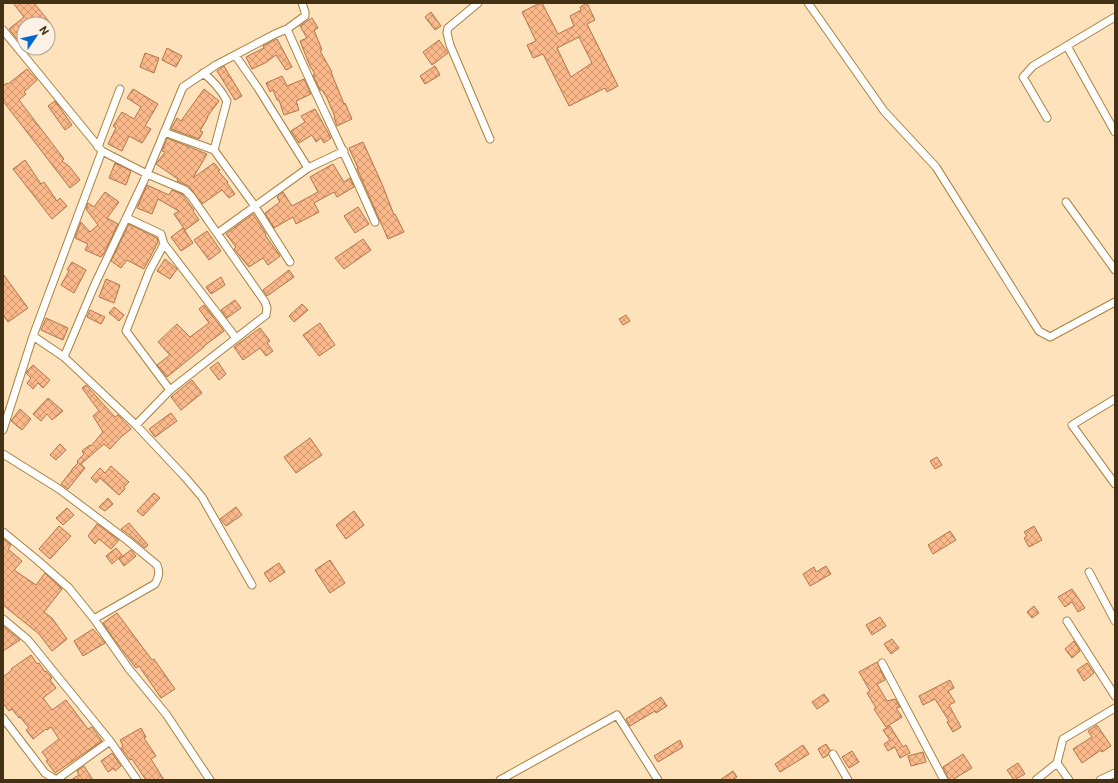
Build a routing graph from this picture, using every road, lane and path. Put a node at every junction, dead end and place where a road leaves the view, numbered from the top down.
1 (302, 3) edge
2 (478, 3) edge
3 (808, 3) edge
4 (1115, 17) edge
5 (287, 29) junction
6 (3, 30) edge
7 (1067, 46) junction
8 (235, 55) junction
9 (203, 73) junction
10 (120, 89) dead end
11 (1047, 118) dead end
12 (164, 132) junction
13 (1115, 132) edge
14 (490, 139) dead end
15 (100, 149) junction
16 (214, 150) junction
17 (344, 151) junction
18 (308, 168) junction
19 (147, 174) junction
20 (1066, 202) dead end
21 (254, 205) junction
22 (127, 218) junction
23 (375, 222) dead end
24 (218, 232) junction
25 (164, 244) junction
26 (290, 262) dead end
27 (1115, 270) edge
28 (1115, 302) edge
29 (33, 336) junction
30 (236, 338) junction
31 (64, 357) junction
32 (170, 390) junction
33 (1115, 399) edge
34 (136, 425) junction
35 (3, 430) edge
36 (3, 454) edge
37 (1115, 484) edge
38 (3, 532) edge
39 (1089, 572) dead end
40 (252, 585) dead end
41 (3, 619) edge
42 (94, 619) junction
43 (1067, 621) dead end
44 (1115, 621) edge
45 (882, 663) dead end
46 (1115, 696) edge
47 (1115, 708) edge
48 (3, 718) edge
49 (110, 741) junction
50 (833, 754) dead end
51 (1056, 763) junction
52 (1115, 773) edge
53 (137, 780) edge
54 (210, 780) edge
55 (500, 780) edge
56 (658, 780) edge
57 (848, 780) edge
58 (944, 780) edge
59 (1036, 780) edge
60 (1069, 780) edge
61 (1100, 780) edge

1 - 5 street
2 - 14 street
3 - 28 street
4 - 7 street
5 - 8 street
5 - 17 street
6 - 15 street
7 - 11 street
7 - 13 street
8 - 9 street
8 - 18 street
9 - 12 street
9 - 16 street
10 - 15 street
12 - 16 street
12 - 19 street
15 - 19 street
15 - 29 street
16 - 21 street
17 - 18 street
17 - 23 street
18 - 21 street
19 - 22 street
19 - 24 street
20 - 27 street
21 - 24 street
21 - 26 street
22 - 25 street
22 - 31 street
24 - 30 street
25 - 30 street
25 - 32 street
29 - 31 street
29 - 35 street
30 - 32 street
31 - 34 street
32 - 34 street
33 - 37 street
34 - 40 street
36 - 42 street
38 - 42 street
39 - 44 street
41 - 49 street
42 - 54 street
43 - 46 street
45 - 58 street
47 - 51 street
48 - 49 street
49 - 53 street
50 - 57 street
51 - 59 street
51 - 60 street
52 - 61 street
55 - 56 street

